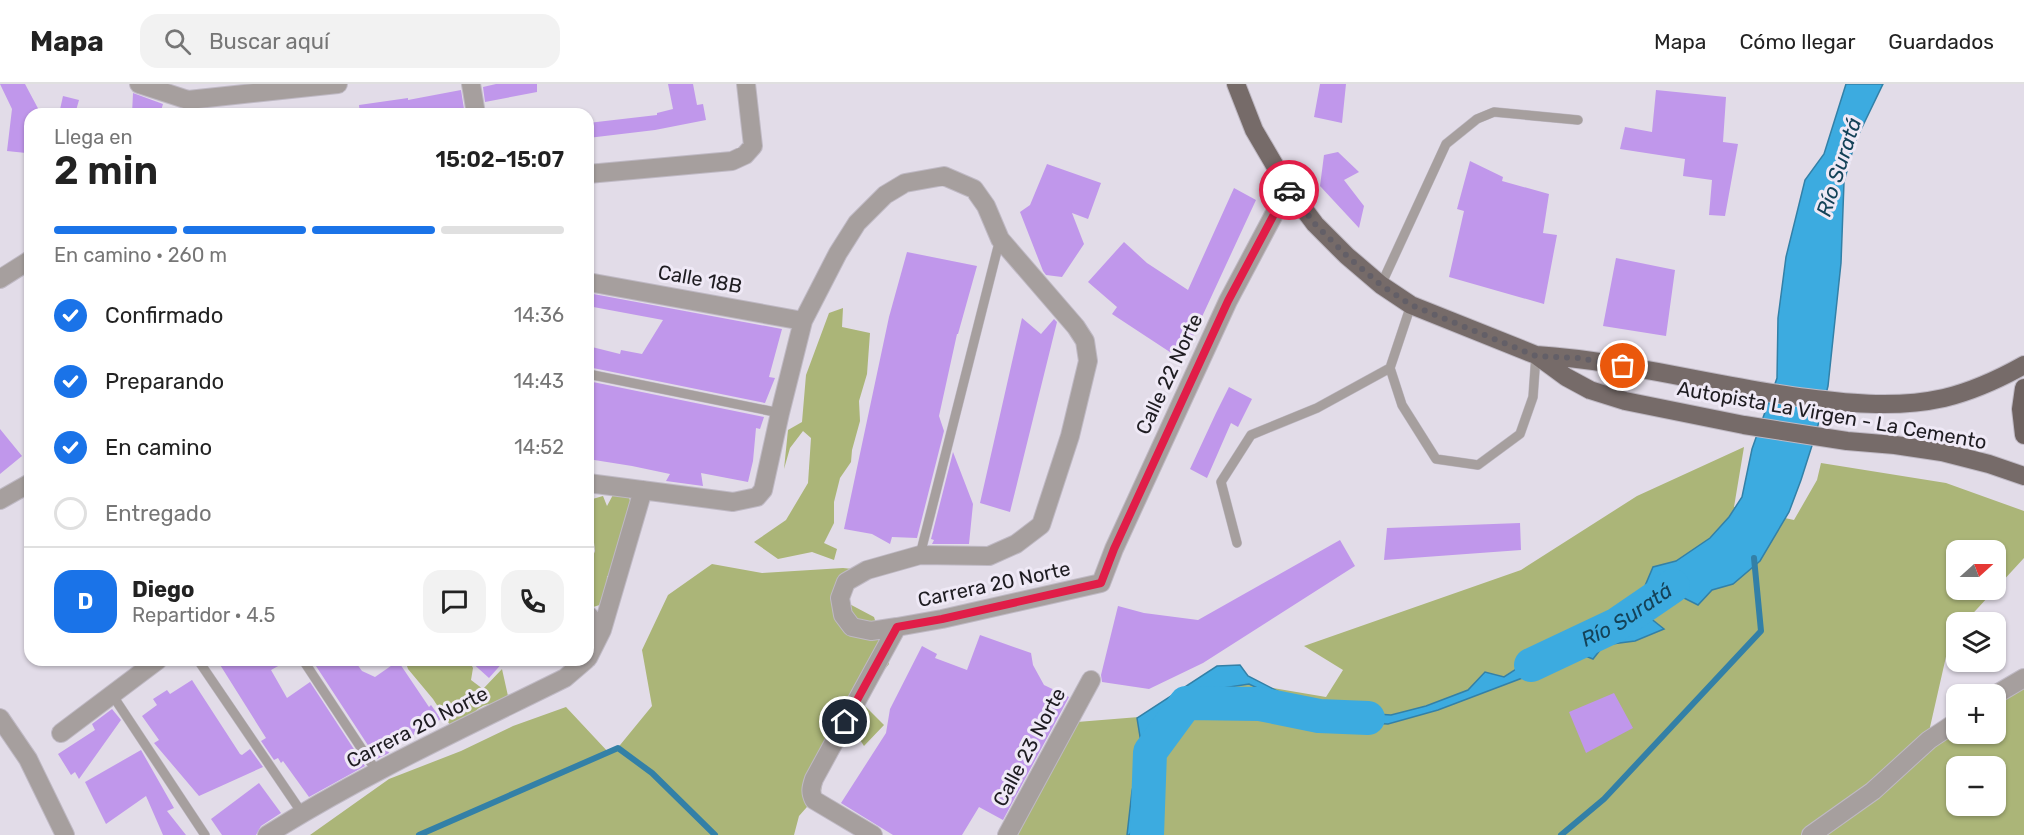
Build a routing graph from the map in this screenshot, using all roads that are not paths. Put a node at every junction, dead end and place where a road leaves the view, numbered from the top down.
1 (139, 84) edge
2 (338, 84) edge
3 (471, 84) edge
4 (746, 84) edge
5 (1236, 84) edge
6 (189, 107) edge
7 (475, 108) edge
8 (1578, 120) dead end
9 (594, 173) edge
10 (1288, 188) junction
11 (1000, 239) junction
12 (24, 264) edge
13 (0, 279) edge
14 (594, 283) edge
15 (1381, 285) junction
16 (1411, 305) junction
17 (803, 321) junction
18 (1536, 356) junction
19 (2024, 364) edge
20 (1390, 368) junction
21 (594, 375) edge
22 (2024, 388) edge
23 (780, 412) junction
24 (2024, 435) edge
25 (2024, 476) edge
26 (594, 484) edge
27 (24, 486) edge
28 (643, 490) junction
29 (0, 500) edge
30 (1237, 543) dead end
31 (920, 555) junction
32 (1101, 583) joint
33 (594, 621) edge
34 (897, 627) junction
35 (602, 630) junction
36 (594, 645) edge
37 (150, 666) edge
38 (202, 666) edge
39 (307, 666) edge
40 (579, 666) edge
41 (2024, 678) edge
42 (1091, 680) dead end
43 (2006, 689) edge
44 (112, 696) junction
45 (0, 718) edge
46 (1946, 729) edge
47 (62, 733) dead end
48 (377, 772) junction
49 (302, 813) junction
50 (64, 835) edge
51 (205, 835) edge
52 (267, 835) edge
53 (873, 835) edge
54 (1007, 835) edge
55 (1811, 835) edge

1 - 6 street
2 - 6 street
3 - 7 street
4 - 9 street
5 - 10 main road, Autopista La Virgen - La Cemento
8 - 15 lane
10 - 15 main road, Autopista La Virgen - La Cemento
10 - 32 street, Calle 22 Norte
11 - 17 street
11 - 31 lane
11 - 31 street
12 - 13 street
14 - 17 street, Calle 18B
15 - 16 main road, Autopista La Virgen - La Cemento
16 - 18 main road, Autopista La Virgen - La Cemento
16 - 20 lane
17 - 23 street
18 - 19 main road, Autopista La Virgen - La Cemento
18 - 20 lane
18 - 25 main road, Autopista La Virgen - La Cemento
20 - 30 lane
21 - 23 lane
22 - 24 highway
23 - 28 street
26 - 28 street
27 - 29 street
28 - 35 street, Carrera 20 Norte
31 - 34 street, Carrera 20 Norte
32 - 34 street, Carrera 20 Norte
33 - 35 street
34 - 53 street
35 - 36 street, Carrera 20 Norte
37 - 44 street
38 - 49 lane
39 - 48 lane
40 - 48 street, Carrera 20 Norte
41 - 43 street
42 - 54 street, Calle 23 Norte
44 - 47 street
44 - 51 lane
45 - 50 street
46 - 55 street
48 - 49 street, Carrera 20 Norte
49 - 52 street, Carrera 20 Norte

